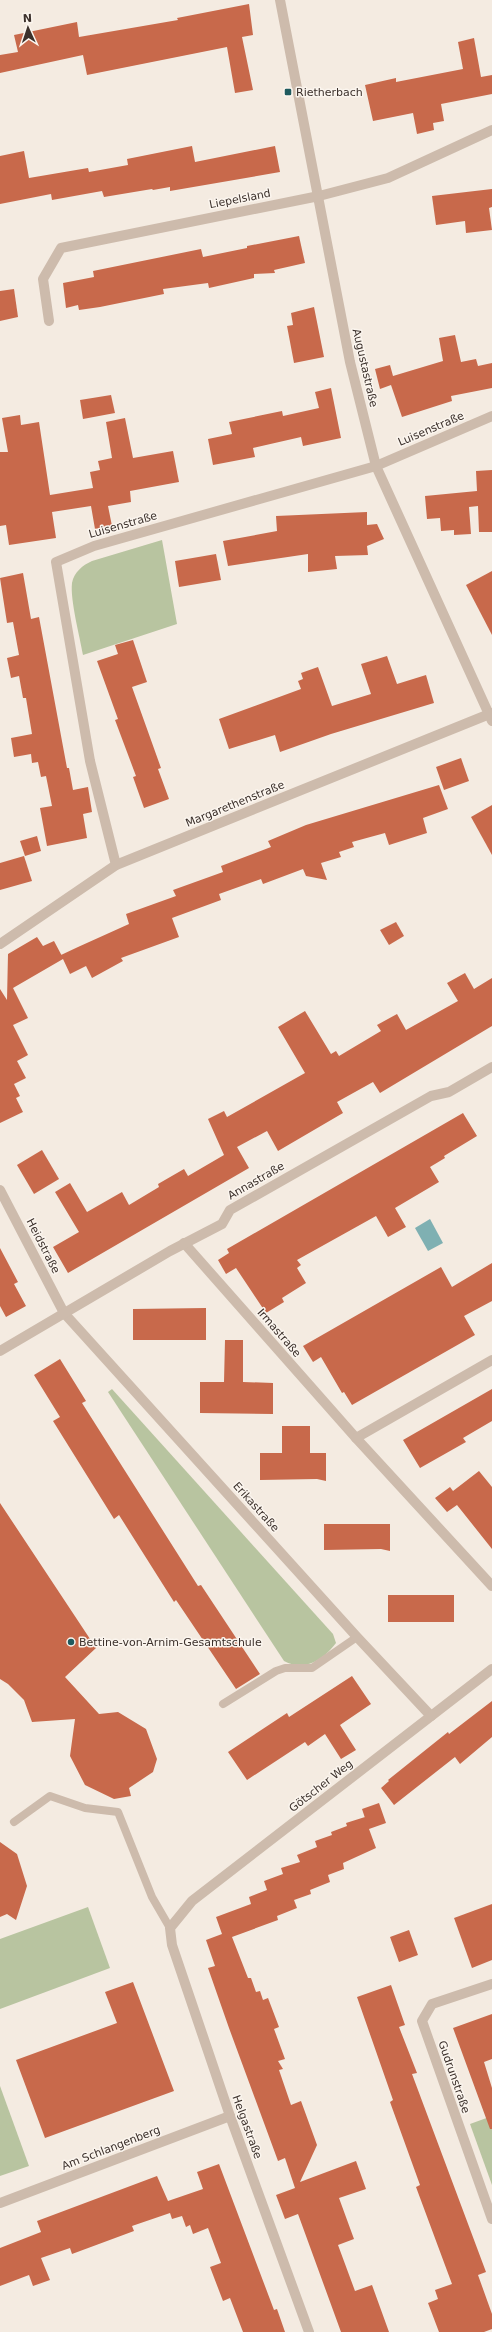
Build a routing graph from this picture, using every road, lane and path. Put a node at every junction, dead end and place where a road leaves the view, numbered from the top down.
1 (280, 0) edge
2 (492, 130) edge
3 (319, 196) junction
4 (49, 321) dead end
5 (492, 416) edge
6 (376, 466) junction
7 (491, 716) edge
8 (116, 866) junction
9 (0, 944) edge
10 (492, 1067) edge
11 (0, 1190) edge
12 (184, 1243) junction
13 (64, 1313) junction
14 (0, 1351) edge
15 (492, 1360) edge
16 (356, 1438) junction
17 (492, 1586) edge
18 (357, 1637) junction
19 (492, 1668) edge
20 (223, 1704) dead end
21 (431, 1716) junction
22 (14, 1822) dead end
23 (170, 1928) junction
24 (492, 1984) edge
25 (230, 2116) junction
26 (0, 2203) edge
27 (492, 2219) edge
28 (309, 2332) edge

1 - 3 street, Augustastraße
2 - 3 street, Liepelsland
3 - 4 street, Liepelsland
3 - 6 street, Augustastraße
5 - 6 street, Luisenstraße
6 - 7 street, Augustastraße
6 - 8 street, Luisenstraße
7 - 8 street, Margarethenstraße
8 - 9 street, Margarethenstraße
10 - 12 street, Annastraße
11 - 13 street, Heidstraße
12 - 13 street, Annastraße
12 - 16 street, Irmastraße
13 - 14 street, Annastraße
13 - 18 street, Erikastraße
15 - 16 street
16 - 17 street, Irmastraße
18 - 20 lane
18 - 21 street, Erikastraße
19 - 21 street, Götscher Weg
21 - 23 street, Götscher Weg
22 - 23 lane
23 - 25 street, Helgastraße
24 - 27 street, Gudrunstraße
25 - 26 street, Am Schlangenberg
25 - 28 street, Helgastraße

